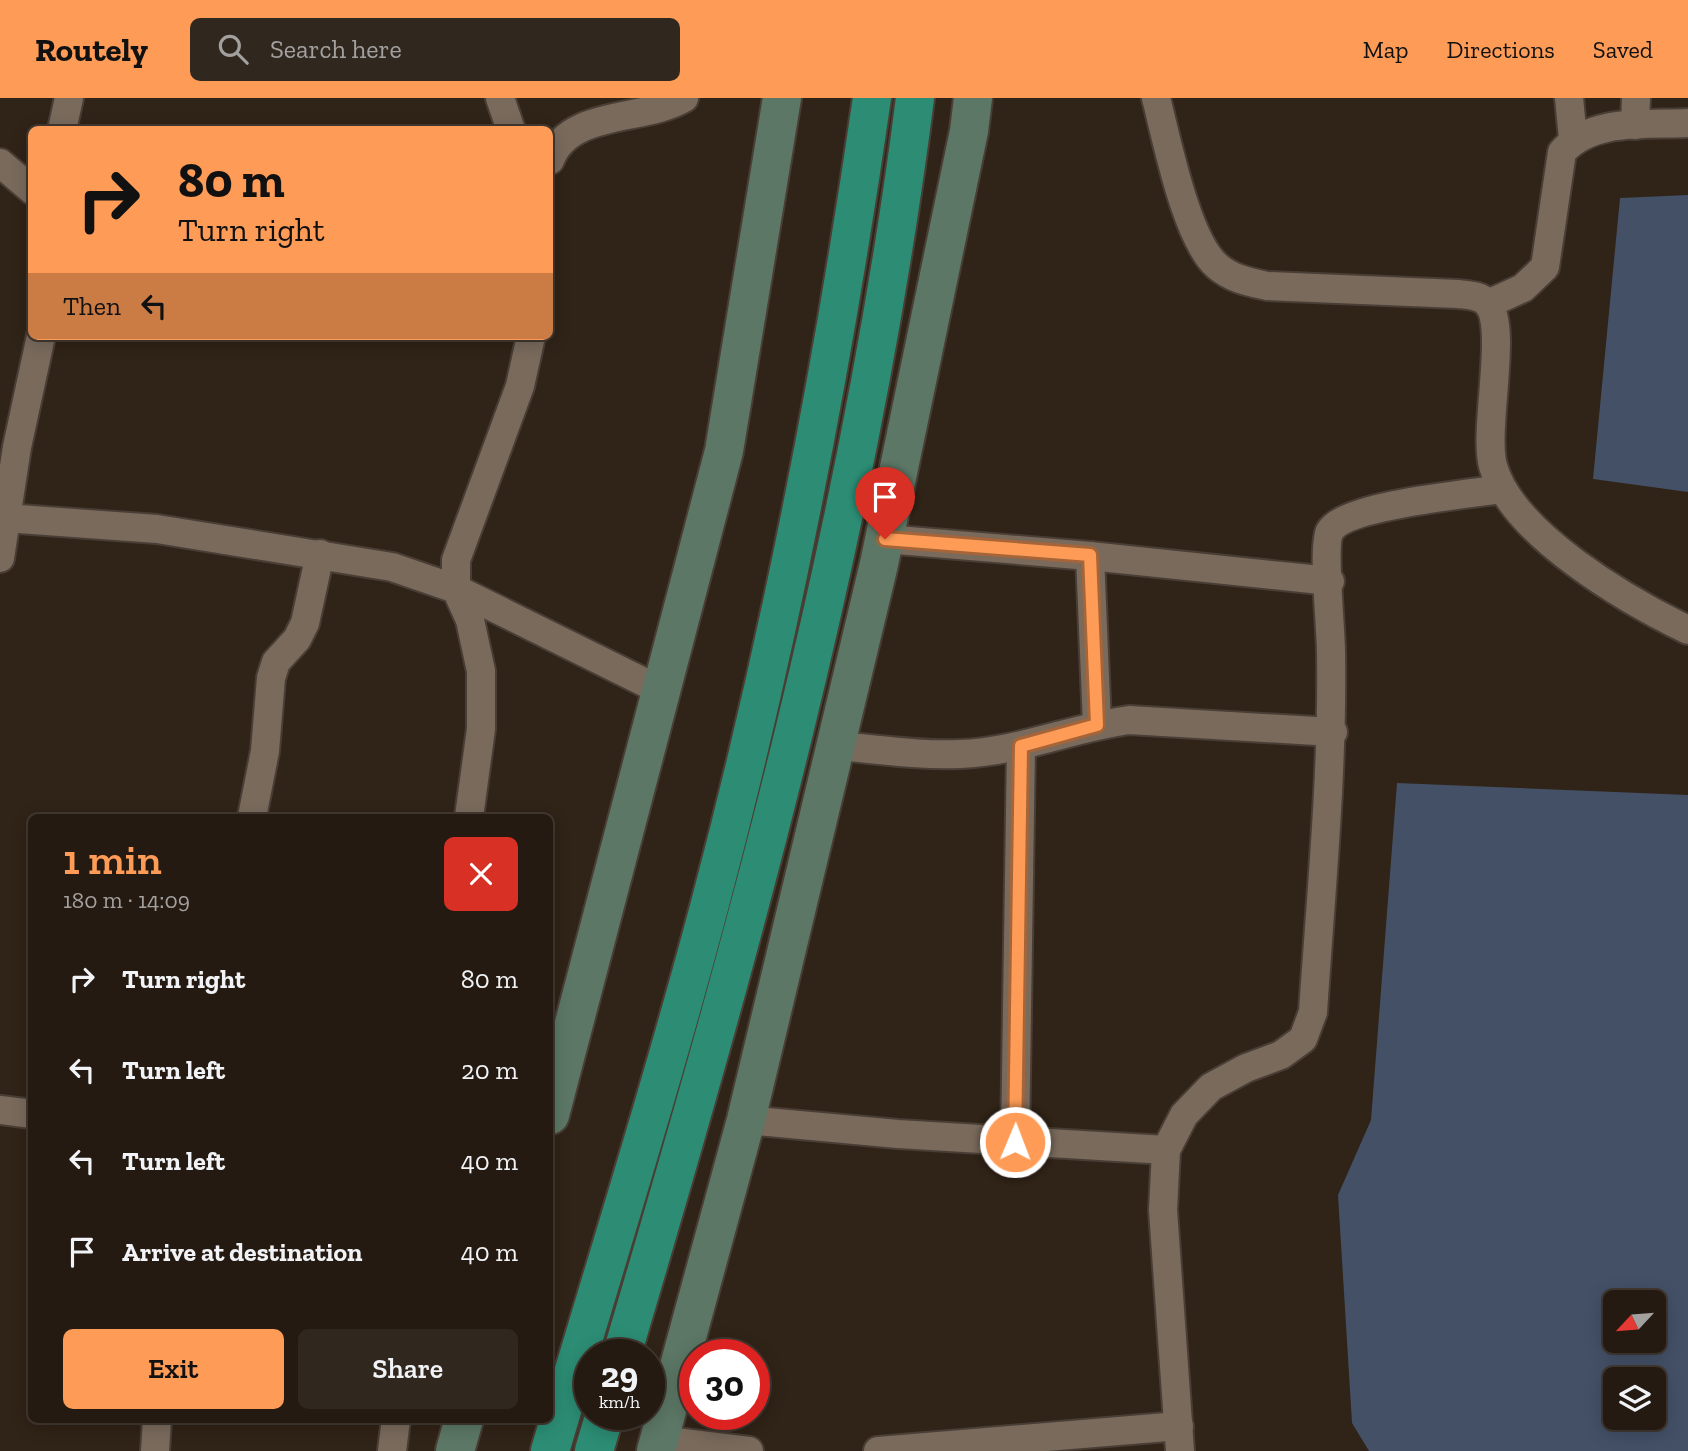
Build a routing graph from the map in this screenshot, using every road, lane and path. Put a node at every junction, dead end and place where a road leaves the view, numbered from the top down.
1 (69, 98) edge
2 (500, 98) edge
3 (684, 98) edge
4 (782, 98) edge
5 (872, 98) edge
6 (915, 98) edge
7 (973, 98) edge
8 (1156, 98) edge
9 (1569, 98) edge
10 (1636, 112) edge
11 (1688, 123) edge
12 (63, 126) edge
13 (510, 126) edge
14 (1573, 139) junction
15 (553, 152) edge
16 (0, 163) edge
17 (28, 186) edge
18 (1488, 304) junction
19 (40, 340) edge
20 (530, 340) edge
21 (1502, 489) junction
22 (5, 519) junction
23 (885, 539) junction
24 (320, 554) junction
25 (1090, 555) junction
26 (0, 558) edge
27 (1329, 581) junction
28 (456, 589) junction
29 (1688, 630) edge
30 (662, 691) junction
31 (1097, 725) junction
32 (1333, 732) junction
33 (836, 746) junction
34 (1021, 746) junction
35 (253, 814) edge
36 (469, 814) edge
37 (553, 1104) edge
38 (0, 1111) edge
39 (28, 1114) edge
40 (746, 1119) junction
41 (1015, 1142) junction
42 (1166, 1150) junction
43 (626, 1339) edge
44 (157, 1423) edge
45 (396, 1423) edge
46 (463, 1423) edge
47 (600, 1430) edge
48 (1180, 1439) edge
49 (658, 1446) edge
50 (966, 1448) edge
51 (155, 1451) edge
52 (392, 1451) edge
53 (455, 1451) edge
54 (550, 1451) edge
55 (594, 1451) edge
56 (748, 1451) edge
57 (878, 1451) edge

1 - 12 street
2 - 13 street
3 - 15 street
4 - 30 main road
5 - 54 highway
6 - 43 highway
7 - 23 main road
8 - 18 street
9 - 14 street
10 - 11 street
10 - 14 street
14 - 18 street
16 - 17 street
18 - 21 street
19 - 22 street
20 - 28 street
21 - 27 street
21 - 29 street
22 - 24 street
22 - 26 street
23 - 25 street
23 - 33 main road
24 - 28 street
24 - 35 street
25 - 27 street
25 - 31 street
27 - 32 street
28 - 30 street
28 - 36 street
30 - 37 main road
31 - 32 street
31 - 34 street
32 - 42 street
33 - 34 street
33 - 40 main road
34 - 41 street
38 - 39 street
40 - 41 street
40 - 49 main road
41 - 42 street
42 - 48 street
44 - 51 street
45 - 52 street
46 - 53 main road
47 - 55 highway
48 - 50 street
49 - 56 street
50 - 57 street

